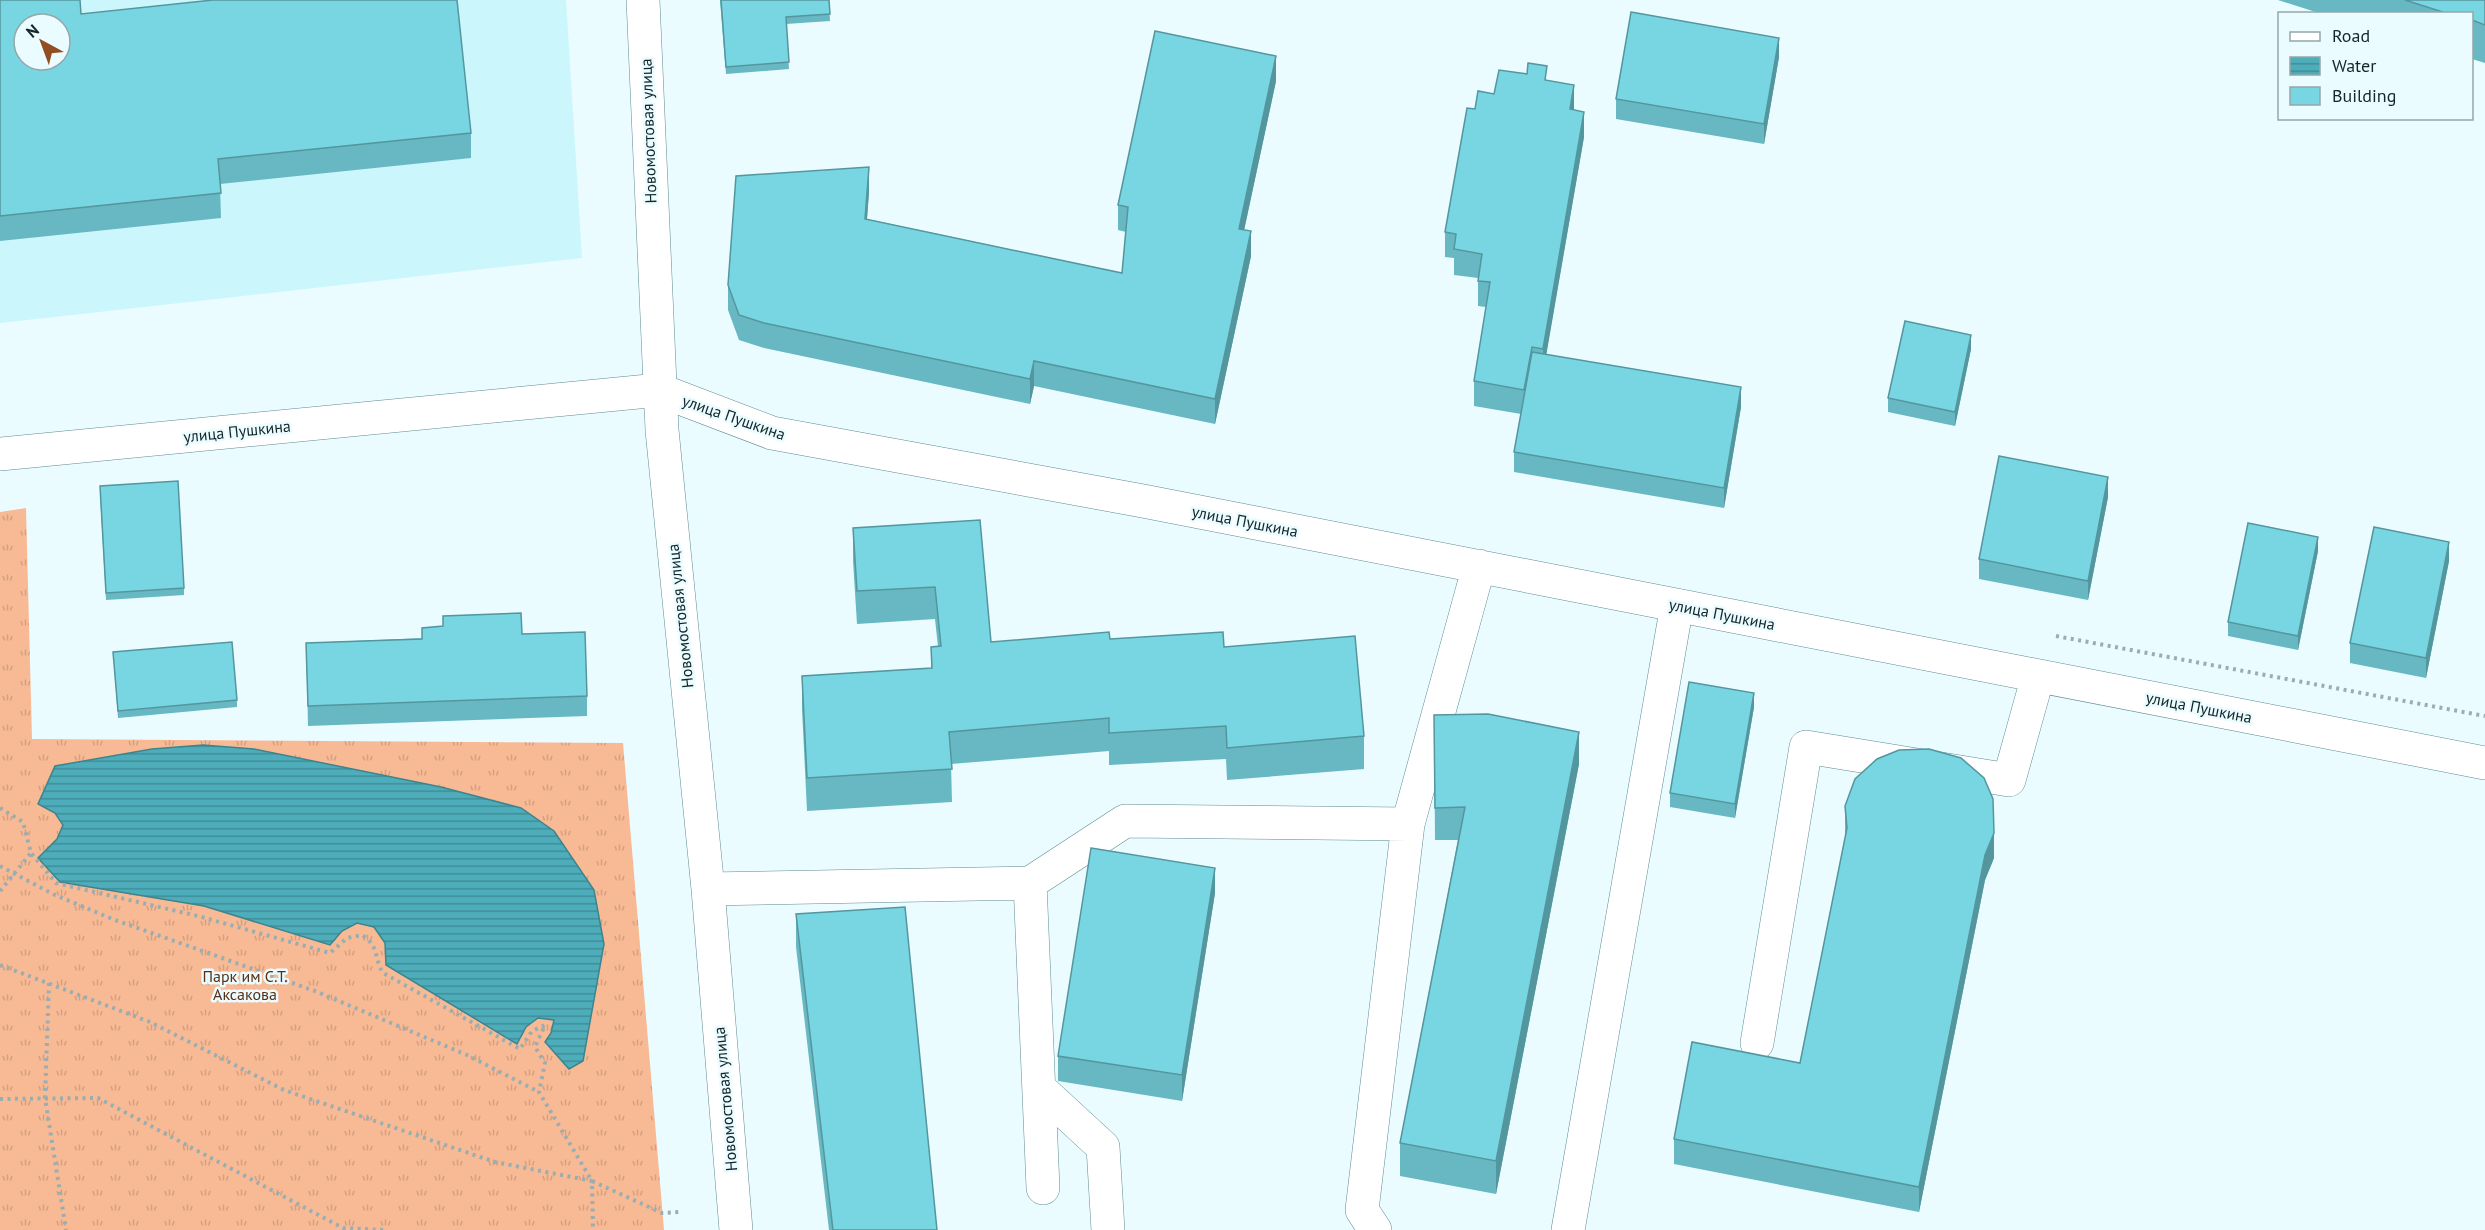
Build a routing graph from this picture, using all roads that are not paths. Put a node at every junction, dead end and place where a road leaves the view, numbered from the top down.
1 (643, 0) edge
2 (659, 390) junction
3 (0, 454) edge
4 (1479, 567) junction
5 (1677, 605) junction
6 (2038, 676) junction
7 (2485, 763) edge
8 (1408, 824) junction
9 (1030, 883) junction
10 (708, 889) junction
11 (1757, 1043) dead end
12 (1039, 1088) junction
13 (1043, 1188) dead end
14 (736, 1230) edge
15 (1108, 1230) edge
16 (1375, 1230) edge
17 (1568, 1230) edge

1 - 2 street, Новомостовая улица
2 - 3 street, улица Пушкина
2 - 4 street, улица Пушкина
2 - 10 street, Новомостовая улица
4 - 5 street, улица Пушкина
4 - 8 street
5 - 6 street, улица Пушкина
5 - 17 street
6 - 7 street, улица Пушкина
6 - 11 street
8 - 9 street
8 - 16 street
9 - 10 street
9 - 12 street
10 - 14 street, Новомостовая улица
12 - 13 street
12 - 15 street

